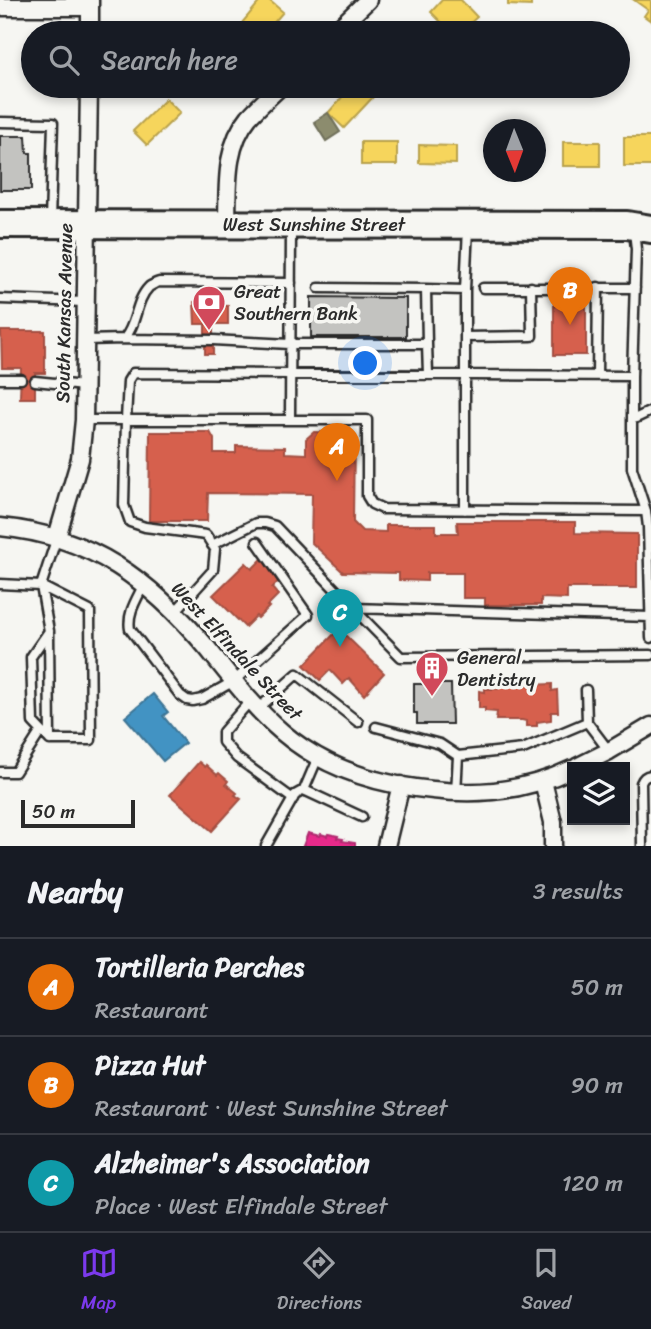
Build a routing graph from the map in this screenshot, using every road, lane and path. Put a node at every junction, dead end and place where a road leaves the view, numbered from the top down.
1 (368, 0) edge
2 (90, 3) edge
3 (0, 7) edge
4 (90, 21) edge
5 (346, 21) edge
6 (89, 98) edge
7 (269, 98) edge
8 (0, 122) edge
9 (0, 224) edge
10 (50, 224) junction
11 (86, 224) junction
12 (227, 224) junction
13 (291, 225) junction
14 (468, 225) junction
15 (641, 225) edge
16 (291, 283) junction
17 (531, 287) junction
18 (319, 288) dead end
19 (484, 288) dead end
20 (598, 288) junction
21 (635, 288) junction
22 (426, 289) junction
23 (466, 290) junction
24 (0, 299) edge
25 (85, 302) junction
26 (465, 337) junction
27 (124, 339) junction
28 (85, 340) junction
29 (290, 344) junction
30 (427, 344) junction
31 (428, 374) junction
32 (291, 375) junction
33 (465, 375) junction
34 (597, 376) junction
35 (632, 376) junction
36 (0, 379) edge
37 (20, 379) dead end
38 (35, 380) dead end
39 (85, 386) junction
40 (651, 411) edge
41 (290, 419) junction
42 (84, 420) junction
43 (126, 420) junction
44 (632, 420) junction
45 (465, 510) junction
46 (646, 511) junction
47 (0, 527) edge
48 (650, 527) edge
49 (57, 537) junction
50 (257, 542) dead end
51 (212, 545) junction
52 (650, 568) edge
53 (650, 580) edge
54 (0, 584) edge
55 (144, 584) junction
56 (41, 586) junction
57 (353, 608) junction
58 (174, 613) junction
59 (650, 617) edge
60 (50, 631) junction
61 (651, 638) edge
62 (651, 655) edge
63 (234, 681) junction
64 (586, 690) dead end
65 (254, 705) junction
66 (358, 722) dead end
67 (587, 722) junction
68 (651, 726) edge
69 (376, 727) dead end
70 (41, 731) junction
71 (50, 740) junction
72 (609, 751) junction
73 (458, 755) junction
74 (318, 757) junction
75 (586, 762) edge
76 (567, 771) edge
77 (0, 772) edge
78 (651, 775) edge
79 (543, 781) junction
80 (401, 785) junction
81 (303, 790) junction
82 (456, 793) junction
83 (293, 799) junction
84 (362, 817) dead end
85 (646, 819) edge
86 (266, 846) edge
87 (386, 846) edge
88 (553, 846) edge
89 (642, 846) edge

1 - 5 street
2 - 3 street
2 - 4 street
6 - 11 street, South Kansas Avenue
7 - 12 street
8 - 10 lane
9 - 10 main road, West Sunshine Street
10 - 11 main road, West Sunshine Street
11 - 12 main road, West Sunshine Street
11 - 25 street, South Kansas Avenue
12 - 13 main road, West Sunshine Street
13 - 14 main road, West Sunshine Street
13 - 16 lane
14 - 15 main road, West Sunshine Street
14 - 23 lane
15 - 21 lane
16 - 27 lane
16 - 29 lane
17 - 19 lane
17 - 20 lane
17 - 26 lane
18 - 22 lane
20 - 21 lane
20 - 34 lane
21 - 35 lane
22 - 23 lane
22 - 30 lane
23 - 26 lane
24 - 25 lane
25 - 28 street, South Kansas Avenue
26 - 33 lane
27 - 28 lane
27 - 29 lane
28 - 39 street, South Kansas Avenue
29 - 30 lane
29 - 32 lane
30 - 31 lane
31 - 32 lane
31 - 33 lane
32 - 41 lane
32 - 43 lane
33 - 34 lane
33 - 45 lane
34 - 35 lane
35 - 44 lane
36 - 37 lane
38 - 39 lane
39 - 42 street, South Kansas Avenue
40 - 44 lane
41 - 43 lane
41 - 45 lane
42 - 43 lane
42 - 49 street, South Kansas Avenue
43 - 51 lane
44 - 46 lane
45 - 46 lane
46 - 48 lane
47 - 49 street, West Elfindale Street
48 - 52 lane
49 - 55 street, West Elfindale Street
49 - 56 lane
50 - 63 lane
51 - 57 lane
51 - 58 lane
52 - 53 lane
53 - 59 lane
54 - 56 lane
55 - 58 street, West Elfindale Street
55 - 63 lane
56 - 60 lane
56 - 71 lane
57 - 59 lane
57 - 62 lane
58 - 63 street, West Elfindale Street
59 - 61 lane
60 - 70 lane
60 - 71 lane
63 - 65 street, West Elfindale Street
64 - 67 lane
65 - 66 lane
65 - 74 street, West Elfindale Street
65 - 83 lane
67 - 72 lane
67 - 73 lane
68 - 72 street, West Elfindale Street
69 - 73 lane
70 - 71 lane
70 - 77 lane
72 - 75 street, West Elfindale Street
73 - 82 lane
74 - 80 street, West Elfindale Street
74 - 81 lane
76 - 79 street, West Elfindale Street
78 - 85 lane
79 - 82 street, West Elfindale Street
79 - 88 street
80 - 82 street, West Elfindale Street
80 - 87 street
81 - 83 lane
81 - 84 lane
83 - 86 lane
85 - 89 lane

